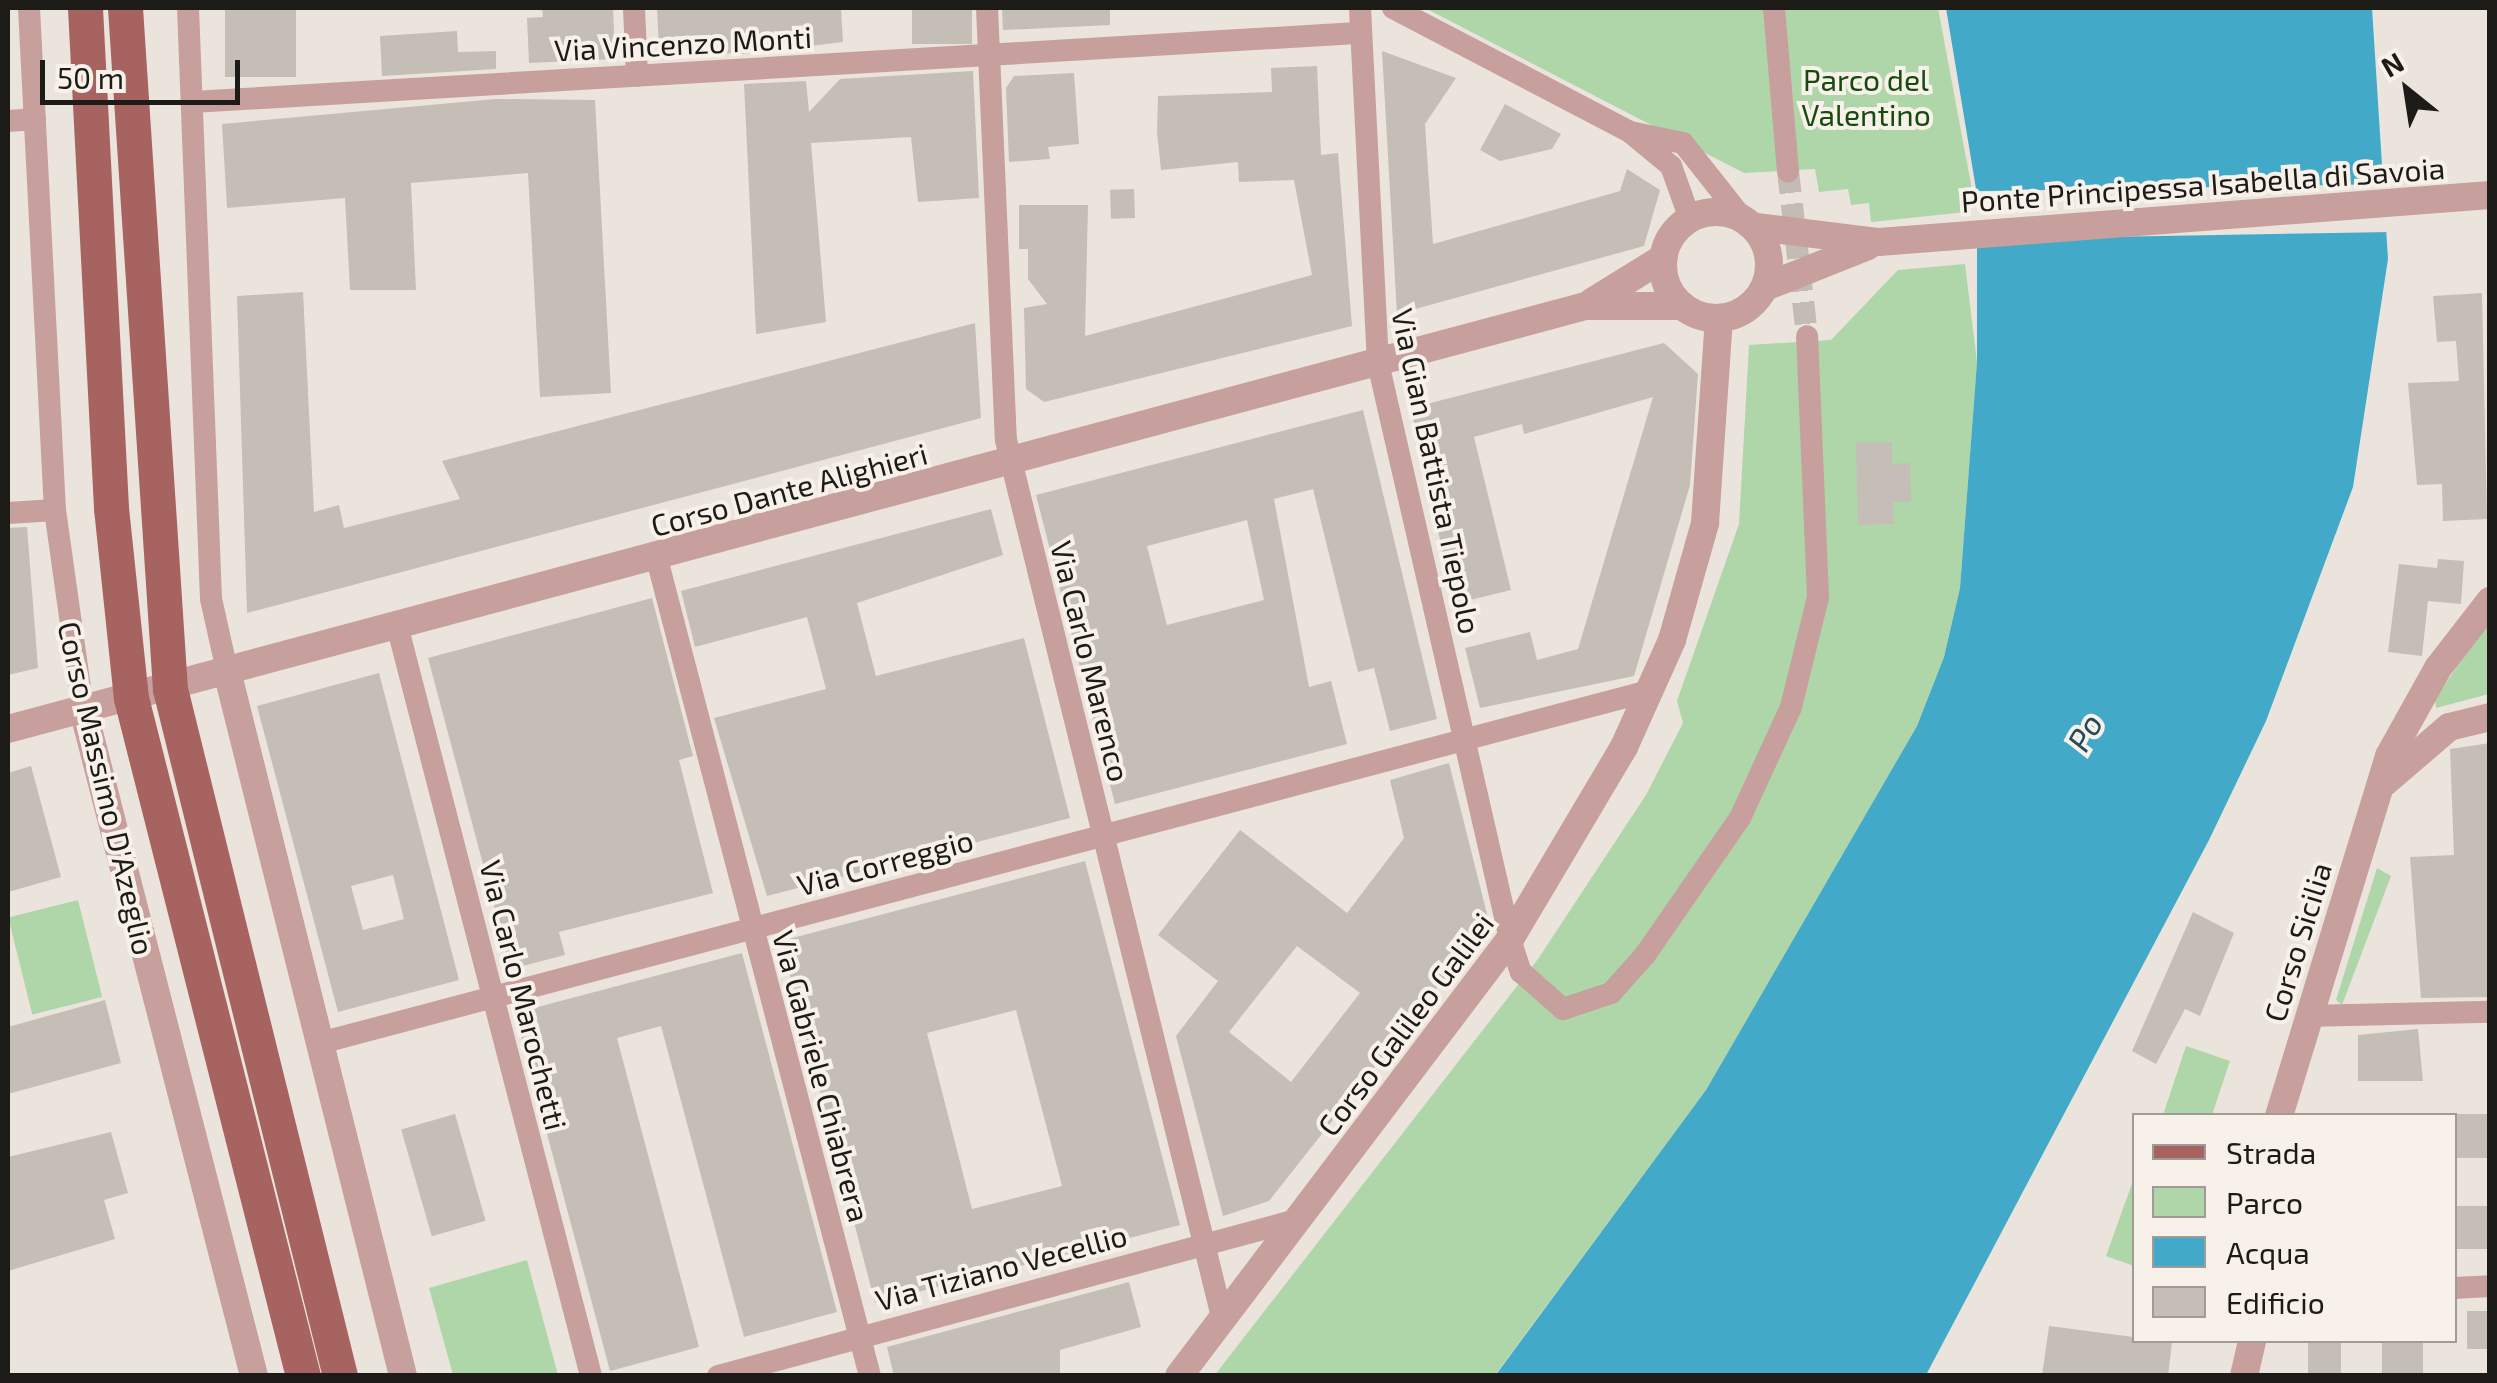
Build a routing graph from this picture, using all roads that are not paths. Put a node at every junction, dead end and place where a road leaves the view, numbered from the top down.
1 (30, 8) edge
2 (86, 8) edge
3 (126, 8) edge
4 (188, 8) edge
5 (634, 8) edge
6 (987, 8) edge
7 (1360, 8) edge
8 (1393, 8) edge
9 (1774, 8) edge
10 (1357, 32) junction
11 (989, 54) junction
12 (638, 76) junction
13 (193, 102) junction
14 (8, 120) edge
15 (35, 120) junction
16 (1630, 132) junction
17 (1788, 171) tunnel mouth
18 (2490, 194) edge
19 (1690, 219) junction
20 (1750, 223) junction
21 (1879, 242) junction
22 (1663, 258) junction
23 (1765, 287) junction
24 (1586, 306) junction
25 (1682, 306) junction
26 (1719, 319) junction
27 (1807, 336) tunnel mouth
28 (1378, 364) junction
29 (1010, 463) junction
30 (55, 510) junction
31 (8, 513) edge
32 (658, 558) junction
33 (2490, 601) edge
34 (398, 628) junction
35 (228, 675) junction
36 (170, 689) junction
37 (1652, 690) junction
38 (131, 698) junction
39 (82, 709) junction
40 (2490, 717) edge
41 (8, 729) edge
42 (1464, 740) junction
43 (2380, 788) junction
44 (1103, 836) junction
45 (753, 928) junction
46 (1510, 939) junction
47 (493, 997) junction
48 (2490, 1012) edge
49 (2307, 1016) junction
50 (320, 1043) junction
51 (2280, 1113) edge
52 (1300, 1219) junction
53 (1204, 1242) junction
54 (2490, 1286) edge
55 (2457, 1288) edge
56 (1222, 1317) junction
57 (860, 1336) junction
58 (2252, 1343) edge
59 (2252, 1343) edge
60 (254, 1376) edge
61 (303, 1376) edge
62 (340, 1376) edge
63 (403, 1376) edge
64 (591, 1376) edge
65 (718, 1376) edge
66 (870, 1376) edge
67 (1179, 1376) edge
68 (2244, 1376) edge
69 (2254, 1376) edge

1 - 15 street, Corso Massimo D'Azeglio
2 - 38 main road, Corso Massimo D'Azeglio
3 - 36 main road
4 - 13 street
5 - 12 street
6 - 11 street, Via Carlo Marenco
7 - 10 street, Via Gian Battista Tiepolo
8 - 16 street
9 - 17 street
10 - 11 street, Via Vincenzo Monti
10 - 28 street, Via Gian Battista Tiepolo
11 - 12 street, Via Vincenzo Monti
11 - 29 street, Via Carlo Marenco
12 - 13 street, Via Vincenzo Monti
13 - 35 street
14 - 15 street
15 - 30 street, Corso Massimo D'Azeglio
16 - 19 street
16 - 20 street
18 - 21 street, Ponte Principessa Isabella di Savoia
19 - 20 street
19 - 22 street
20 - 21 street
20 - 23 street
21 - 23 street
22 - 24 street, Corso Dante Alighieri
22 - 25 street
23 - 26 street
24 - 25 street, Corso Dante Alighieri
24 - 28 street, Corso Dante Alighieri
25 - 26 street
26 - 37 street, Corso Galileo Galilei
27 - 46 street, Via Gian Battista Tiepolo
28 - 29 street, Corso Dante Alighieri
28 - 42 street, Via Gian Battista Tiepolo
29 - 32 street, Corso Dante Alighieri
29 - 44 street, Via Carlo Marenco
30 - 31 street
30 - 39 street, Corso Massimo D'Azeglio
32 - 34 street, Corso Dante Alighieri
32 - 45 street, Via Gabriele Chiabrera
33 - 43 street, Corso Sicilia
34 - 35 street, Corso Dante Alighieri
34 - 47 street, Via Carlo Marochetti
35 - 36 street, Corso Dante Alighieri
35 - 50 street
36 - 38 street, Corso Dante Alighieri
36 - 62 main road
37 - 42 street
37 - 46 street, Corso Galileo Galilei
38 - 39 street, Corso Dante Alighieri
38 - 61 main road, Corso Massimo D'Azeglio
39 - 41 street, Corso Dante Alighieri
39 - 60 street, Corso Massimo D'Azeglio
40 - 43 street
42 - 44 street, Via Correggio
42 - 46 street, Via Gian Battista Tiepolo
43 - 49 street, Corso Sicilia
44 - 45 street, Via Correggio
44 - 53 street, Via Carlo Marenco
45 - 47 street, Via Correggio
45 - 57 street, Via Gabriele Chiabrera
46 - 52 street, Corso Galileo Galilei
47 - 50 street, Via Correggio
47 - 64 street, Via Carlo Marochetti
48 - 49 street
49 - 51 street, Corso Sicilia
50 - 63 street
52 - 53 street, Via Tiziano Vecellio
52 - 56 street, Corso Galileo Galilei
53 - 56 street, Via Carlo Marenco
53 - 57 street, Via Tiziano Vecellio
54 - 55 street
56 - 67 street, Corso Galileo Galilei
57 - 65 street, Via Tiziano Vecellio
57 - 66 street, Via Gabriele Chiabrera
58 - 68 street
59 - 69 street

